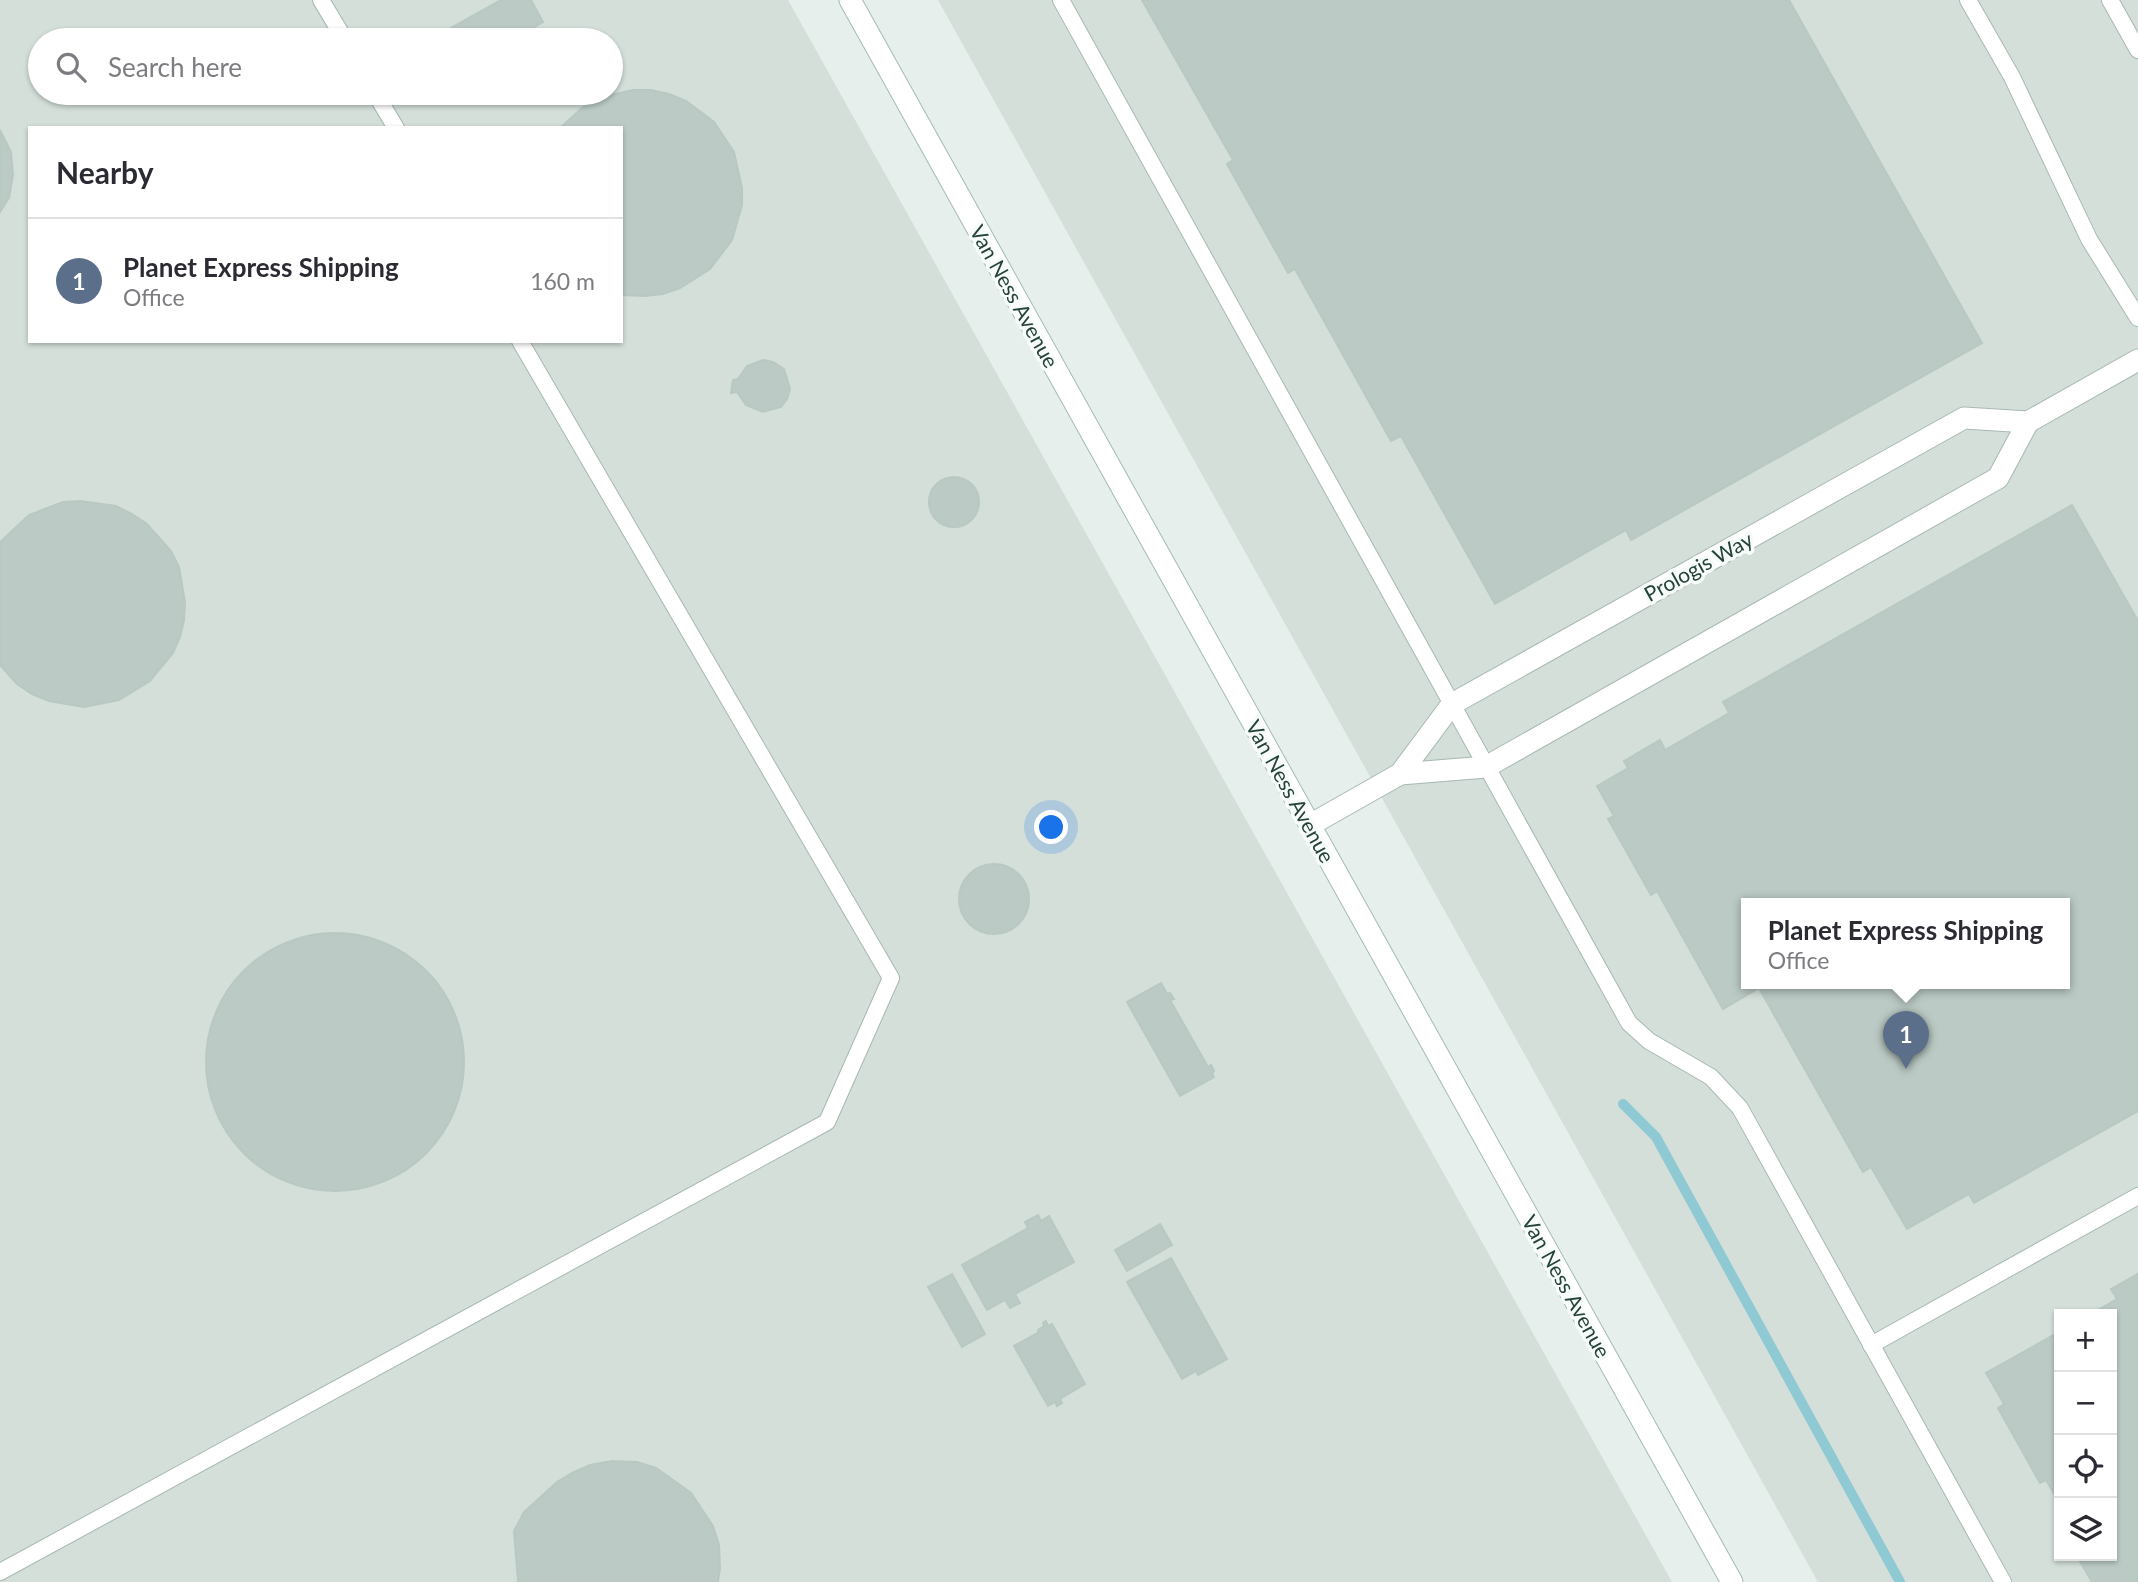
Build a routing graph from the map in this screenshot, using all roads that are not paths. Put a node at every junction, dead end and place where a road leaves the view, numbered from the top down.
1 (321, 0) edge
2 (850, 0) edge
3 (1061, 0) edge
4 (1968, 0) edge
5 (2110, 0) edge
6 (338, 28) edge
7 (2138, 50) edge
8 (382, 105) edge
9 (395, 126) edge
10 (2138, 317) edge
11 (521, 343) edge
12 (2138, 360) edge
13 (2028, 422) junction
14 (1452, 704) junction
15 (1486, 767) junction
16 (1400, 774) junction
17 (1310, 825) junction
18 (2138, 1196) edge
19 (1871, 1345) junction
20 (0, 1573) edge
21 (1732, 1582) edge
22 (2003, 1582) edge

1 - 6 lane
2 - 17 main road, Van Ness Avenue
3 - 14 lane
4 - 10 lane
5 - 7 lane
8 - 9 lane
11 - 20 lane
12 - 13 main road
13 - 14 main road, Prologis Way
13 - 15 main road, Prologis Way
14 - 15 lane
14 - 16 main road, Prologis Way
15 - 16 main road, Prologis Way
15 - 19 lane
16 - 17 main road, Prologis Way
17 - 21 main road, Van Ness Avenue
18 - 19 lane
19 - 22 lane

